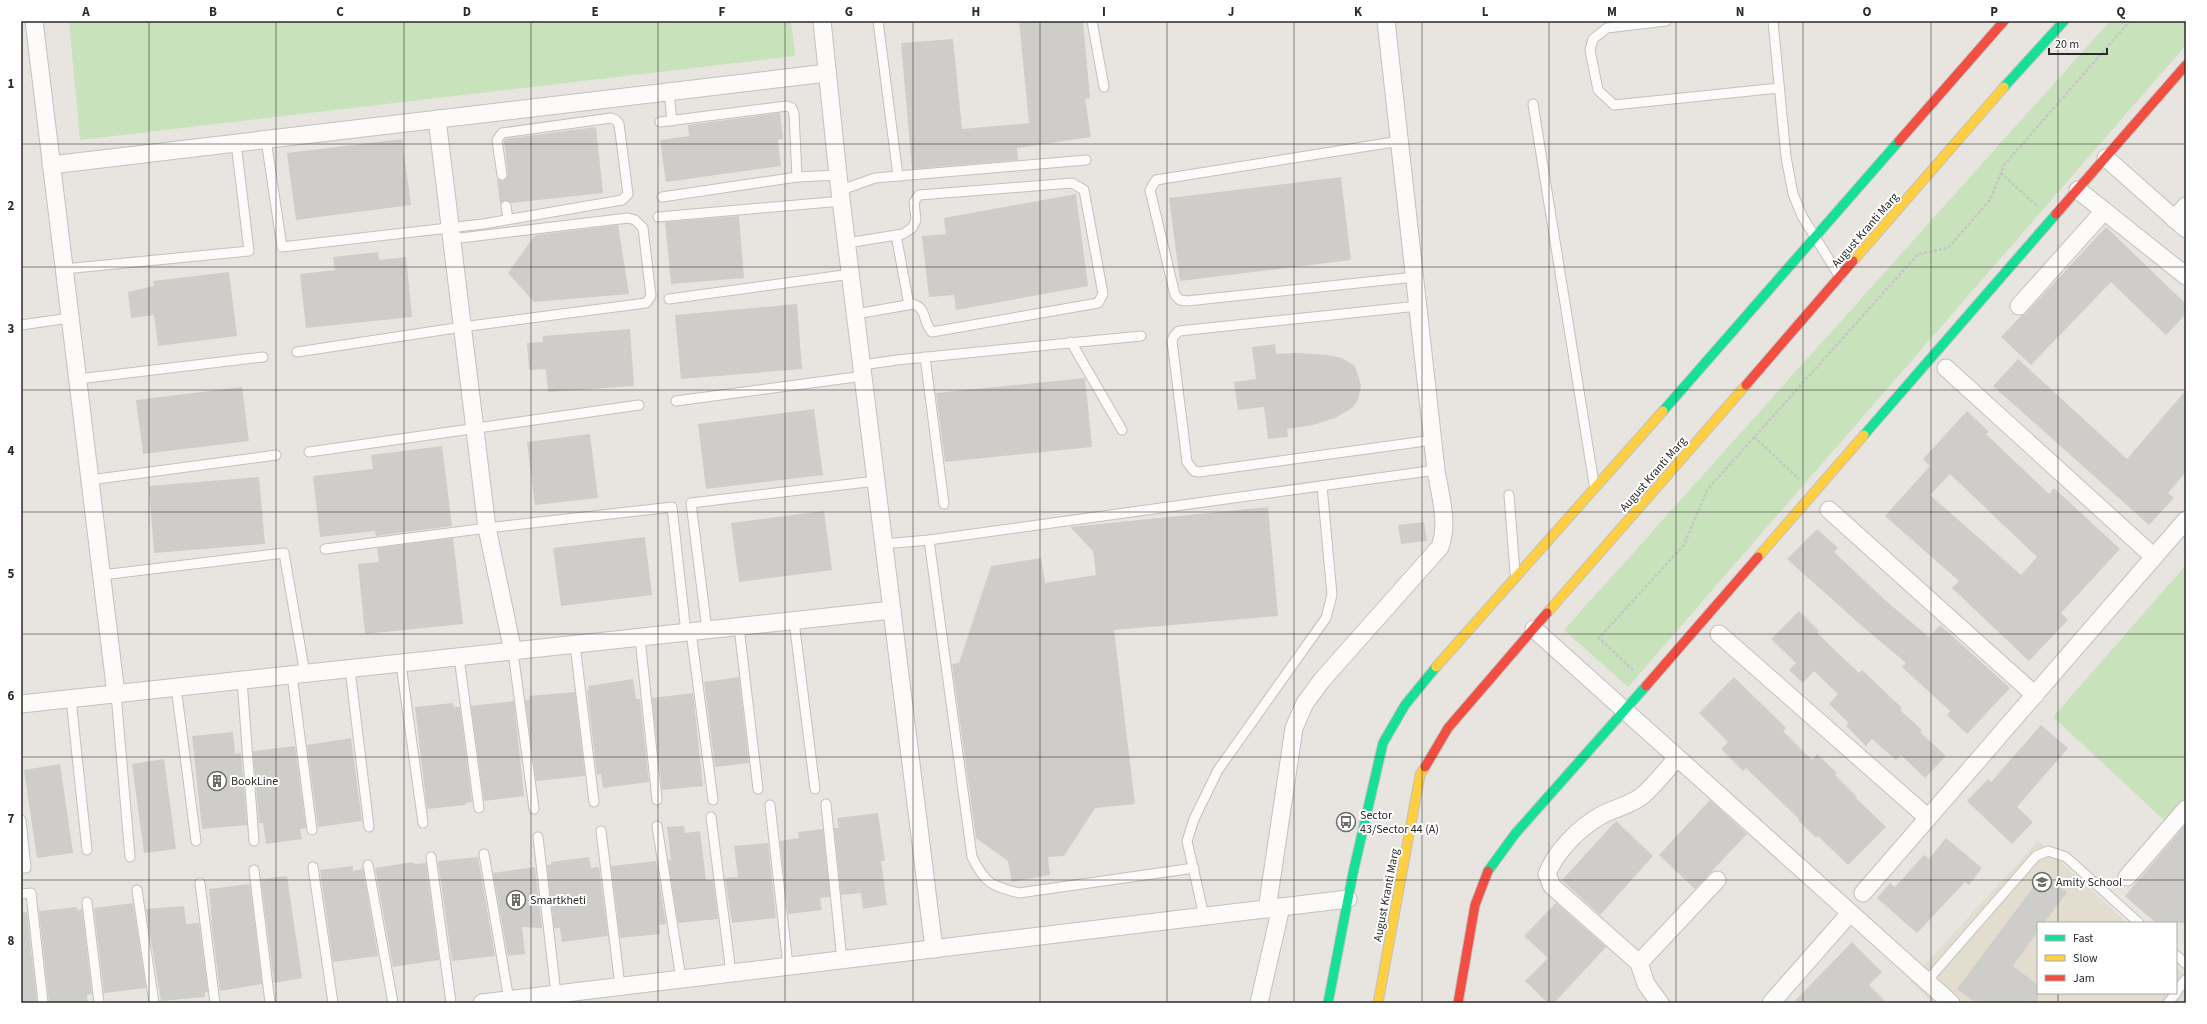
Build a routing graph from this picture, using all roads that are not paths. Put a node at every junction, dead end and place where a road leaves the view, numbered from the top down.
1 (34, 21) edge
2 (822, 21) edge
3 (878, 21) edge
4 (1092, 21) edge
5 (1386, 21) edge
6 (1666, 21) edge
7 (1773, 21) edge
8 (2004, 21) edge
9 (2064, 21) edge
10 (2186, 65) edge
11 (827, 74) junction
12 (1104, 87) dead end
13 (1779, 88) junction
14 (669, 92) junction
15 (1533, 104) dead end
16 (437, 120) junction
17 (672, 121) junction
18 (660, 122) dead end
19 (266, 140) junction
20 (1400, 141) junction
21 (236, 143) junction
22 (2106, 158) junction
23 (1086, 160) dead end
24 (52, 165) junction
25 (502, 175) dead end
26 (898, 176) junction
27 (797, 177) junction
28 (840, 189) junction
29 (2078, 190) junction
30 (662, 197) dead end
31 (506, 206) dead end
32 (2186, 206) edge
33 (2104, 211) junction
34 (658, 217) dead end
35 (508, 219) junction
36 (2180, 224) edge
37 (451, 233) junction
38 (896, 235) junction
39 (1815, 238) junction
40 (847, 243) junction
41 (64, 269) junction
42 (851, 274) junction
43 (2186, 276) edge
44 (1415, 277) junction
45 (1840, 277) junction
46 (668, 299) dead end
47 (908, 305) junction
48 (1418, 306) junction
49 (2019, 306) dead end
50 (856, 314) junction
51 (70, 318) junction
52 (21, 325) edge
53 (462, 327) junction
54 (1141, 336) dead end
55 (1072, 342) junction
56 (297, 352) dead end
57 (263, 357) dead end
58 (925, 357) junction
59 (1946, 368) dead end
60 (863, 371) junction
61 (78, 379) junction
62 (676, 401) dead end
63 (639, 405) dead end
64 (475, 429) junction
65 (1122, 430) dead end
66 (1433, 440) junction
67 (309, 452) dead end
68 (276, 455) dead end
69 (1436, 470) junction
70 (90, 480) junction
71 (876, 481) junction
72 (1322, 486) junction
73 (1595, 488) junction
74 (1509, 495) dead end
75 (944, 504) dead end
76 (1828, 510) dead end
77 (487, 528) junction
78 (2183, 530) edge
79 (929, 540) junction
80 (884, 544) junction
81 (325, 549) dead end
82 (2154, 557) junction
83 (102, 575) junction
84 (1516, 577) junction
85 (892, 610) junction
86 (794, 621) junction
87 (739, 627) junction
88 (1534, 629) junction
89 (695, 632) junction
90 (1718, 634) dead end
91 (640, 638) junction
92 (575, 645) junction
93 (513, 652) junction
94 (459, 657) junction
95 (401, 664) junction
96 (350, 669) junction
97 (299, 674) junction
98 (242, 680) junction
99 (176, 687) junction
100 (116, 694) junction
101 (2035, 695) junction
102 (71, 699) junction
103 (21, 704) edge
104 (1625, 711) junction
105 (1677, 758) junction
106 (758, 789) dead end
107 (815, 789) dead end
108 (657, 800) dead end
109 (713, 800) dead end
110 (594, 802) dead end
111 (770, 804) dead end
112 (826, 804) dead end
113 (479, 808) dead end
114 (534, 809) dead end
115 (2186, 809) edge
116 (711, 817) dead end
117 (1927, 818) junction
118 (21, 820) edge
119 (423, 823) dead end
120 (657, 826) dead end
121 (369, 827) dead end
122 (312, 830) dead end
123 (601, 831) dead end
124 (538, 837) dead end
125 (254, 841) dead end
126 (196, 842) dead end
127 (87, 850) dead end
128 (484, 854) dead end
129 (130, 857) dead end
130 (431, 857) dead end
131 (368, 866) dead end
132 (313, 867) dead end
133 (21, 868) edge
134 (1194, 868) junction
135 (254, 870) dead end
136 (2127, 877) dead end
137 (1717, 880) dead end
138 (200, 883) dead end
139 (137, 890) dead end
140 (1863, 893) dead end
141 (21, 894) edge
142 (1348, 899) junction
143 (87, 902) dead end
144 (1274, 908) junction
145 (1850, 913) junction
146 (1204, 916) junction
147 (2138, 922) edge
148 (934, 949) junction
149 (2177, 956) edge
150 (842, 960) junction
151 (1639, 963) junction
152 (2186, 964) edge
153 (788, 966) junction
154 (731, 973) junction
155 (681, 979) junction
156 (2186, 979) edge
157 (1926, 982) junction
158 (620, 986) junction
159 (2177, 992) edge
160 (556, 994) junction
161 (2175, 994) edge
162 (509, 1001) edge
163 (43, 1003) edge
164 (100, 1003) edge
165 (154, 1003) edge
166 (215, 1003) edge
167 (270, 1003) edge
168 (333, 1003) edge
169 (393, 1003) edge
170 (451, 1003) edge
171 (482, 1003) edge
172 (1259, 1003) edge
173 (1328, 1003) edge
174 (1378, 1003) edge
175 (1458, 1003) edge
176 (1660, 1003) edge
177 (1771, 1003) edge
178 (1951, 1003) edge
179 (2168, 1003) edge

1 - 24 street
2 - 11 street
3 - 26 lane
4 - 12 lane
5 - 20 street
6 - 13 lane
7 - 13 lane
8 - 39 main road
9 - 45 main road, August Kranti Marg
10 - 22 main road
11 - 14 street
11 - 28 street
13 - 39 lane
14 - 16 street
14 - 17 lane
15 - 73 lane
16 - 19 street
16 - 37 street
17 - 18 lane
17 - 27 lane
19 - 21 street
19 - 37 lane
20 - 44 street
20 - 44 lane
21 - 24 street
21 - 41 lane
22 - 29 main road
22 - 36 street
23 - 26 lane
24 - 41 street
25 - 35 lane
26 - 28 lane
27 - 28 lane
27 - 30 lane
28 - 34 lane
28 - 40 street
29 - 33 street
29 - 104 main road
31 - 35 lane
32 - 36 street
33 - 43 street
33 - 49 street
35 - 37 lane
37 - 53 street
37 - 53 lane
38 - 40 lane
38 - 47 lane
38 - 47 lane
39 - 45 lane
39 - 73 main road
40 - 42 street
41 - 51 street
42 - 46 lane
42 - 50 street
44 - 48 street
45 - 88 main road, August Kranti Marg
47 - 50 lane
48 - 66 street
48 - 66 lane
50 - 60 street
51 - 52 lane
51 - 61 street
53 - 56 lane
53 - 64 street
54 - 55 lane
55 - 58 lane
55 - 65 lane
57 - 61 lane
58 - 60 lane
58 - 75 lane
59 - 82 street
60 - 62 lane
60 - 71 street
61 - 70 street
63 - 64 lane
64 - 67 lane
64 - 77 street
66 - 69 street
68 - 70 lane
69 - 72 lane
69 - 144 street
70 - 83 street
71 - 80 street
71 - 89 lane
72 - 79 lane
72 - 134 lane
73 - 84 main road
74 - 84 lane
76 - 101 street
77 - 81 lane
77 - 89 lane
77 - 93 street
78 - 82 street
79 - 80 lane
79 - 134 lane
80 - 85 street
82 - 101 street
83 - 97 lane
83 - 100 street
84 - 142 main road
85 - 86 street
85 - 148 street
86 - 87 street
86 - 107 lane
87 - 89 street
87 - 106 lane
88 - 104 street
88 - 174 main road, August Kranti Marg
89 - 91 street
89 - 109 lane
90 - 117 street
91 - 92 street
91 - 108 lane
92 - 93 street
92 - 110 lane
93 - 94 street
93 - 114 lane
94 - 95 street
94 - 113 lane
95 - 96 street
95 - 119 lane
96 - 97 street
96 - 121 lane
97 - 98 street
97 - 122 lane
98 - 99 street
98 - 125 lane
99 - 100 street
99 - 126 lane
100 - 102 street
100 - 129 lane
101 - 117 street
102 - 103 street
102 - 127 lane
104 - 105 street
104 - 175 main road
105 - 145 street
105 - 151 street
111 - 153 lane
112 - 150 lane
115 - 136 street
116 - 154 lane
117 - 140 street
118 - 133 lane
120 - 155 lane
123 - 158 lane
124 - 160 lane
128 - 162 lane
130 - 170 lane
131 - 169 lane
132 - 168 lane
134 - 146 lane
135 - 167 lane
137 - 151 street
138 - 166 lane
139 - 165 lane
141 - 163 lane
142 - 144 street
142 - 173 main road
143 - 164 lane
144 - 146 street
144 - 172 street
145 - 157 street
145 - 177 street
146 - 148 street
147 - 157 lane
148 - 150 street
149 - 152 lane
150 - 153 street
151 - 176 street
153 - 154 street
154 - 155 street
155 - 158 street
156 - 159 lane
157 - 178 street
158 - 160 street
160 - 162 street
161 - 179 lane
162 - 171 street

